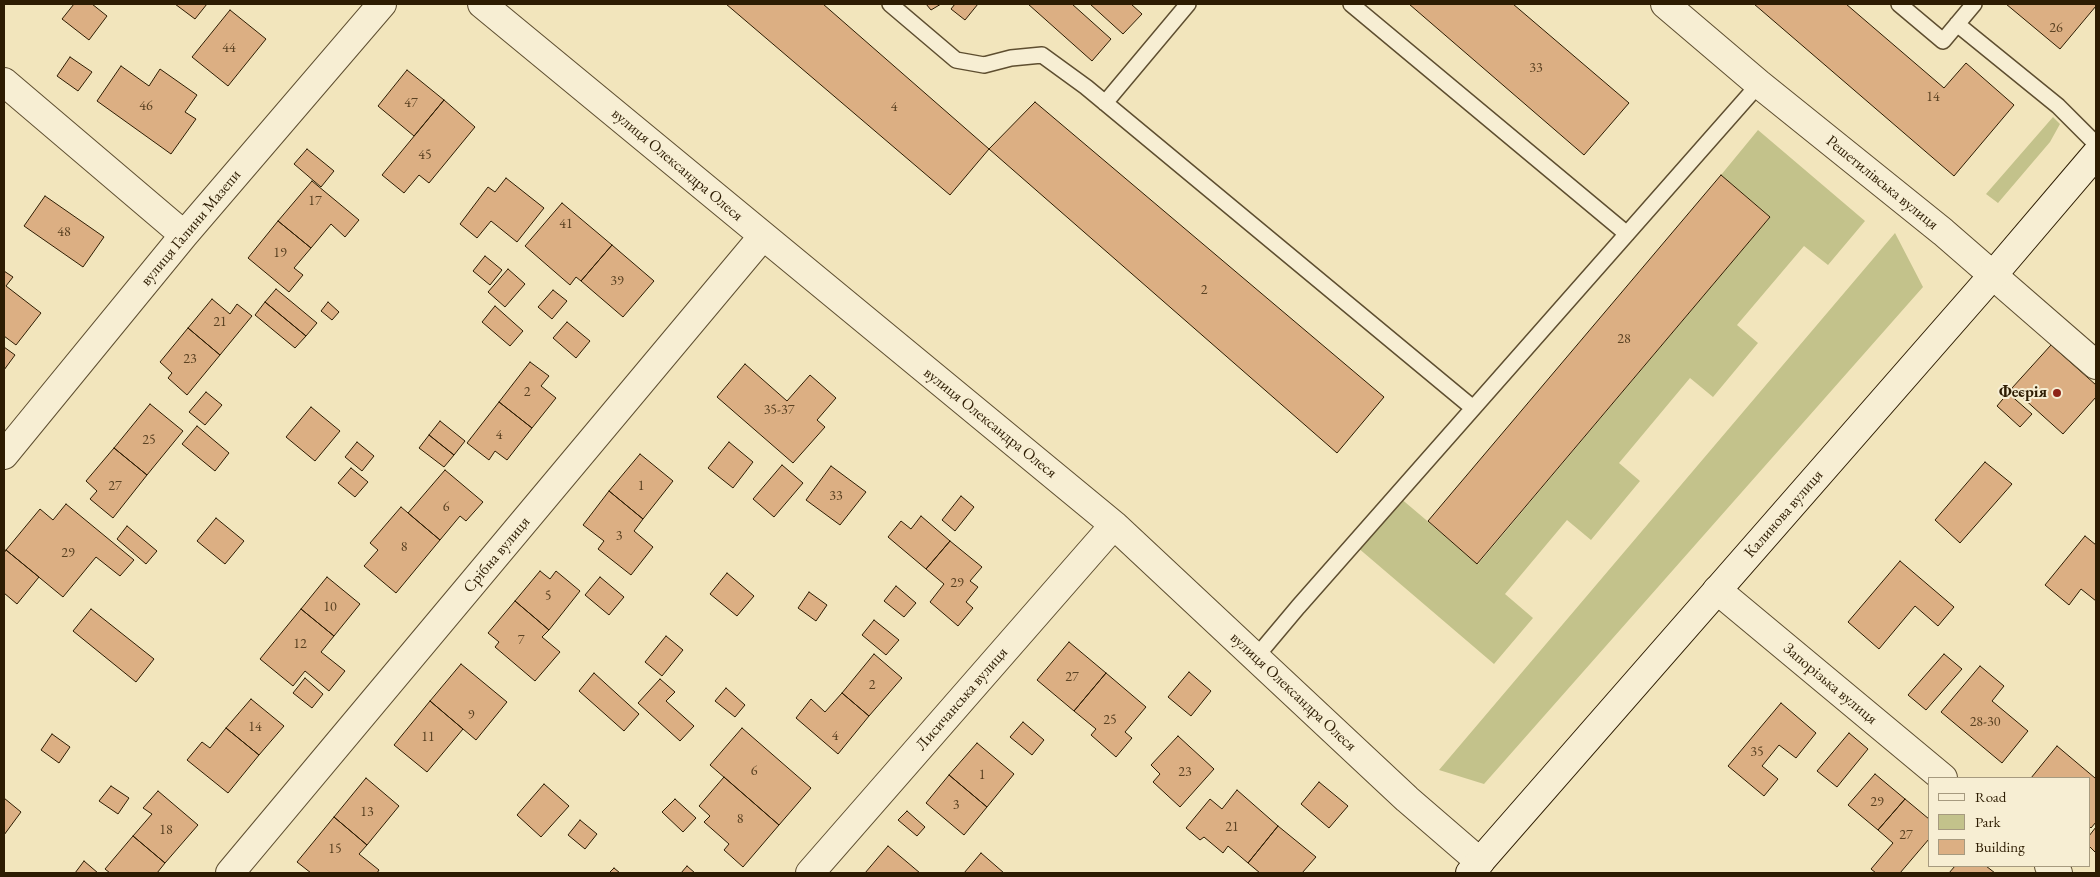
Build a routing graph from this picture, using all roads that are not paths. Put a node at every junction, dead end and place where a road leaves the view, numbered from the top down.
1 (382, 4) edge
2 (482, 4) edge
3 (890, 4) edge
4 (1188, 4) edge
5 (1351, 4) edge
6 (1899, 4) edge
7 (1974, 4) edge
8 (1678, 8) edge
9 (1957, 24) junction
10 (4, 82) edge
11 (1759, 84) junction
12 (1105, 103) junction
13 (2096, 144) edge
14 (2096, 154) edge
15 (1627, 234) junction
16 (184, 235) junction
17 (763, 236) junction
18 (1994, 275) junction
19 (2096, 365) edge
20 (1473, 408) junction
21 (4, 455) edge
22 (1114, 525) junction
23 (1717, 590) junction
24 (1256, 657) junction
25 (1942, 777) edge
26 (1481, 870) edge
27 (230, 873) edge
28 (810, 873) edge

1 - 16 street, вулиця Галини Мазепи
2 - 17 street, вулиця Олександра Олеся
3 - 12 lane
4 - 12 lane
5 - 15 lane
6 - 9 lane
7 - 9 lane
8 - 11 street, Решетилівська вулиця
9 - 13 lane
10 - 16 street
11 - 15 lane
11 - 18 street, Решетилівська вулиця
12 - 20 lane
14 - 18 street, Калинова вулиця
15 - 20 lane
16 - 21 street, вулиця Галини Мазепи
17 - 22 street, вулиця Олександра Олеся
17 - 27 street, Срібна вулиця
18 - 19 street, Решетилівська вулиця
18 - 23 street, Калинова вулиця
20 - 24 lane
22 - 24 street, вулиця Олександра Олеся
22 - 28 street, Лисичанська вулиця
23 - 25 street, Запорізька вулиця
23 - 26 street, Калинова вулиця
24 - 26 street, вулиця Олександра Олеся

